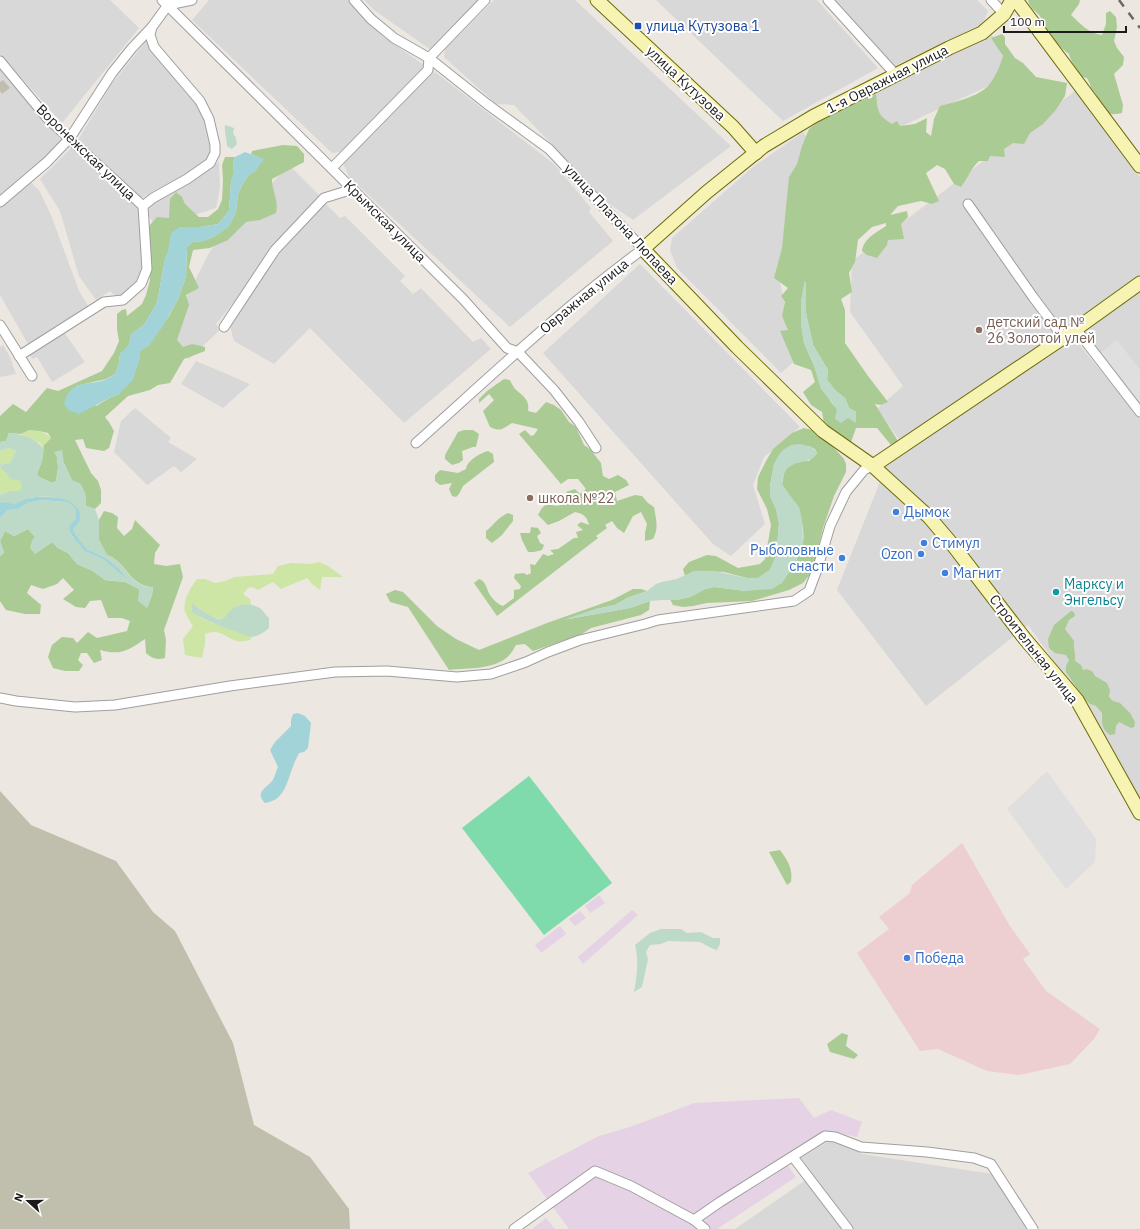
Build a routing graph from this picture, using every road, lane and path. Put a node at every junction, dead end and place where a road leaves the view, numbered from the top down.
1 (192, 0) edge
2 (354, 0) edge
3 (485, 0) edge
4 (597, 0) edge
5 (828, 0) edge
6 (991, 0) edge
7 (1012, 0) edge
8 (165, 2) edge
9 (1020, 5) edge
10 (1004, 14) junction
11 (152, 27) junction
12 (429, 58) junction
13 (0, 61) edge
14 (896, 75) junction
15 (70, 138) junction
16 (756, 152) junction
17 (1140, 166) edge
18 (332, 168) junction
19 (353, 189) junction
20 (0, 202) edge
21 (968, 204) dead end
22 (142, 206) junction
23 (643, 249) junction
24 (1140, 283) edge
25 (0, 325) edge
26 (224, 327) dead end
27 (1076, 329) junction
28 (1063, 338) junction
29 (518, 352) junction
30 (19, 356) junction
31 (32, 376) dead end
32 (1140, 412) edge
33 (416, 444) dead end
34 (596, 448) dead end
35 (873, 466) junction
36 (0, 698) edge
37 (1140, 813) edge
38 (793, 1156) junction
39 (694, 1220) junction
40 (514, 1229) edge
41 (705, 1229) edge
42 (848, 1229) edge
43 (1033, 1229) edge

1 - 8 street
2 - 12 street, улица Платона Люпаева
3 - 12 street
4 - 16 street, улица Кутузова
5 - 14 street
6 - 10 street
7 - 10 street, 1-я Овражная улица
8 - 11 street
8 - 18 street, Крымская улица
9 - 17 street
10 - 14 street, 1-я Овражная улица
11 - 15 street
11 - 22 street
12 - 18 street
12 - 23 street, улица Платона Люпаева
13 - 15 street, Воронежская улица
14 - 16 street, 1-я Овражная улица
15 - 20 street
15 - 22 street, Воронежская улица
16 - 23 street, Овражная улица
18 - 19 street, Крымская улица
19 - 26 street
19 - 29 street, Крымская улица
21 - 28 street
22 - 30 street
23 - 29 street, Овражная улица
23 - 35 street, улица Платона Люпаева
24 - 27 street
25 - 30 street
27 - 28 street
27 - 32 street
28 - 35 street
29 - 33 street, Овражная улица
29 - 34 street, Крымская улица
30 - 31 street
35 - 36 street
35 - 37 street, Строительная улица
38 - 39 street
38 - 42 street
38 - 43 street
39 - 40 street
39 - 41 street

